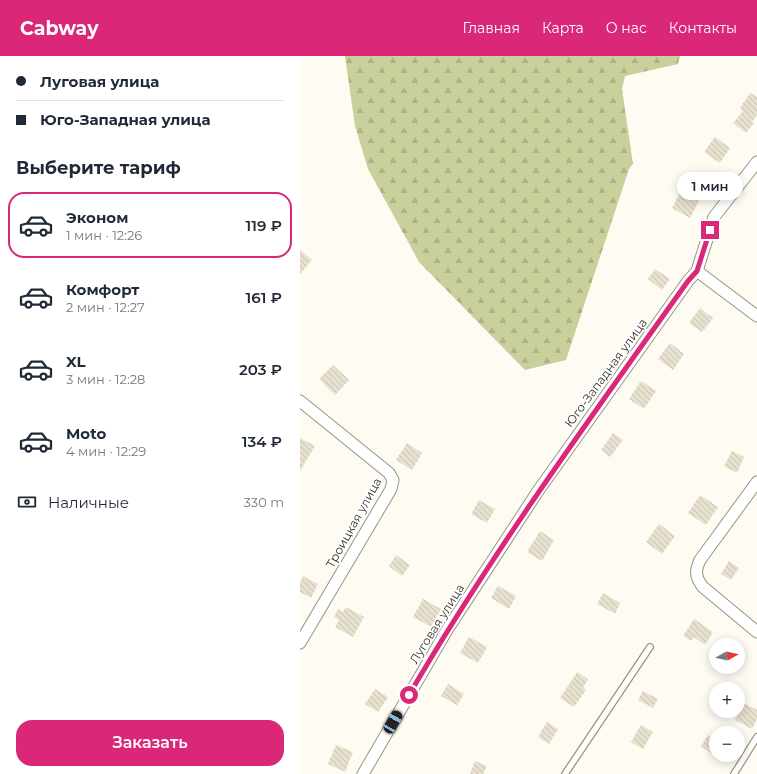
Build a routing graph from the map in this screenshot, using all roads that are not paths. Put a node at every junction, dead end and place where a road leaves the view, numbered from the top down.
1 (757, 162) edge
2 (697, 271) junction
3 (757, 316) edge
4 (300, 401) edge
5 (757, 482) edge
6 (538, 491) joint
7 (757, 632) edge
8 (300, 643) edge
9 (650, 647) dead end
10 (757, 737) edge
11 (363, 774) edge
12 (565, 774) edge
13 (734, 774) edge

1 - 2 street, Юго-Западная улица
2 - 3 street
2 - 6 street, Юго-Западная улица
4 - 8 street, Троицкая улица
5 - 7 street
6 - 11 street, Луговая улица
9 - 12 lane
10 - 13 lane

